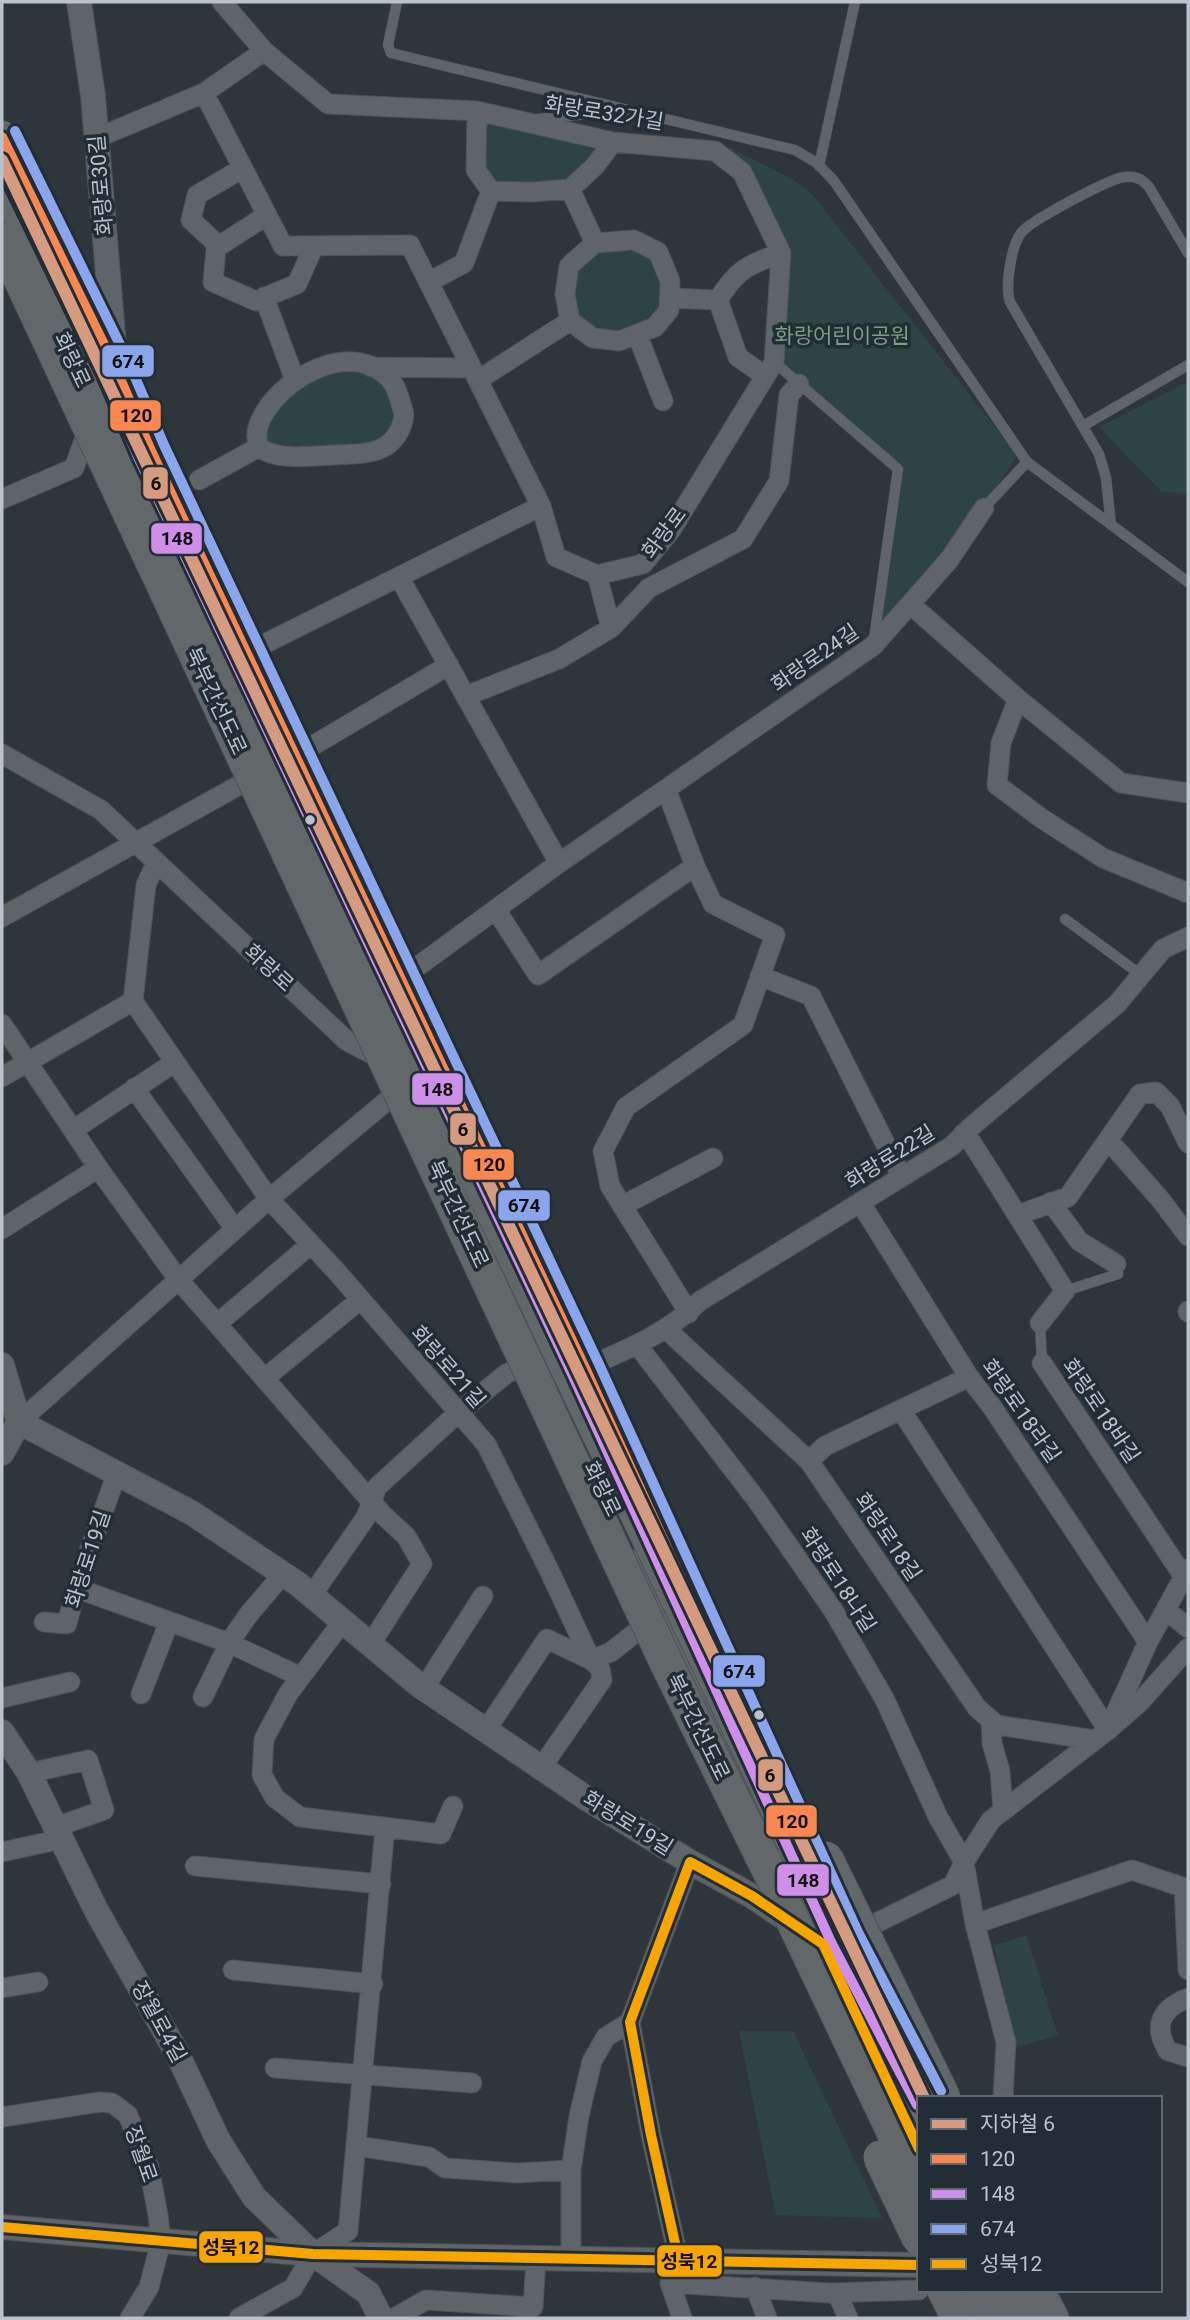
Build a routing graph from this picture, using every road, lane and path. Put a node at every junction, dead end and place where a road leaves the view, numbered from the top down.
1 (79, 2) edge
2 (222, 2) edge
3 (397, 2) edge
4 (855, 2) edge
5 (264, 51) junction
6 (204, 93) junction
7 (477, 111) junction
8 (626, 111) junction
9 (513, 121) junction
10 (2, 137) edge
11 (97, 138) junction
12 (613, 142) junction
13 (819, 166) junction
14 (243, 168) junction
15 (2, 180) edge
16 (570, 189) junction
17 (491, 191) junction
18 (2, 212) edge
19 (267, 215) junction
20 (595, 243) junction
21 (219, 246) junction
22 (314, 246) junction
23 (8, 249) edge
24 (1187, 250) edge
25 (781, 253) junction
26 (429, 282) junction
27 (264, 297) junction
28 (668, 298) junction
29 (718, 300) junction
30 (570, 321) junction
31 (637, 334) junction
32 (1188, 365) edge
33 (370, 367) junction
34 (116, 369) junction
35 (769, 369) junction
36 (475, 374) junction
37 (295, 380) junction
38 (799, 384) junction
39 (663, 401) dead end
40 (95, 409) junction
41 (735, 424) joint
42 (1083, 426) junction
43 (259, 447) junction
44 (1027, 462) junction
45 (199, 480) dead end
46 (2, 499) edge
47 (541, 506) junction
48 (984, 508) joint
49 (1111, 525) junction
50 (597, 575) junction
51 (400, 577) junction
52 (1188, 582) edge
53 (910, 604) junction
54 (611, 628) junction
55 (873, 646) junction
56 (248, 652) junction
57 (449, 665) junction
58 (466, 696) junction
59 (1018, 699) junction
60 (2, 754) edge
61 (297, 755) junction
62 (267, 770) junction
63 (666, 789) junction
64 (1188, 793) edge
65 (135, 842) junction
66 (156, 863) junction
67 (559, 863) junction
68 (695, 866) junction
69 (1188, 893) edge
70 (496, 910) junction
71 (2, 917) edge
72 (1065, 919) dead end
73 (1188, 937) edge
74 (1141, 975) junction
75 (760, 976) junction
76 (402, 978) junction
77 (133, 1001) junction
78 (2, 1024) edge
79 (28, 1061) junction
80 (175, 1062) junction
81 (2, 1077) edge
82 (415, 1078) junction
83 (134, 1088) junction
84 (73, 1130) junction
85 (963, 1134) junction
86 (1109, 1140) junction
87 (1188, 1143) edge
88 (713, 1158) dead end
89 (98, 1168) junction
90 (902, 1177) junction
91 (269, 1199) junction
92 (860, 1202) junction
93 (1051, 1202) junction
94 (622, 1206) junction
95 (1018, 1215) junction
96 (2, 1229) edge
97 (235, 1229) junction
98 (1188, 1236) edge
99 (311, 1244) junction
100 (1116, 1264) joint
101 (178, 1279) junction
102 (1065, 1291) junction
103 (360, 1300) junction
104 (689, 1313) junction
105 (1040, 1323) joint
106 (218, 1324) junction
107 (666, 1329) junction
108 (638, 1346) junction
109 (538, 1359) junction
110 (1042, 1363) joint
111 (2, 1365) edge
112 (585, 1368) junction
113 (969, 1377) junction
114 (265, 1378) junction
115 (901, 1410) junction
116 (458, 1413) junction
117 (19, 1422) junction
118 (2, 1453) edge
119 (808, 1461) junction
120 (117, 1473) junction
121 (372, 1502) junction
122 (1186, 1573) edge
123 (283, 1574) junction
124 (76, 1588) junction
125 (312, 1595) junction
126 (483, 1596) dead end
127 (1166, 1610) junction
128 (662, 1613) junction
129 (342, 1621) junction
130 (44, 1622) dead end
131 (169, 1622) junction
132 (1188, 1628) edge
133 (1148, 1642) junction
134 (229, 1643) junction
135 (370, 1644) junction
136 (1188, 1648) edge
137 (591, 1660) junction
138 (667, 1664) junction
139 (301, 1677) junction
140 (70, 1682) dead end
141 (424, 1688) junction
142 (141, 1694) dead end
143 (203, 1696) dead end
144 (2, 1698) edge
145 (732, 1712) junction
146 (991, 1720) junction
147 (486, 1730) junction
148 (2, 1732) edge
149 (1101, 1735) junction
150 (541, 1768) junction
151 (29, 1773) junction
152 (453, 1806) dead end
153 (1003, 1810) junction
154 (55, 1827) junction
155 (386, 1827) junction
156 (2, 1852) edge
157 (690, 1862) junction
158 (964, 1862) junction
159 (195, 1866) dead end
160 (381, 1884) junction
161 (1186, 1889) edge
162 (975, 1924) junction
163 (834, 1941) junction
164 (233, 1970) dead end
165 (1188, 1970) edge
166 (38, 1982) dead end
167 (373, 1984) junction
168 (2, 1988) edge
169 (1188, 1998) edge
170 (630, 2022) junction
171 (1188, 2057) edge
172 (275, 2068) dead end
173 (364, 2074) junction
174 (472, 2083) dead end
175 (928, 2096) edge
176 (943, 2096) edge
177 (1003, 2096) edge
178 (917, 2103) edge
179 (2, 2117) edge
180 (917, 2145) edge
181 (357, 2146) junction
182 (571, 2170) junction
183 (917, 2182) edge
184 (2, 2227) edge
185 (917, 2235) edge
186 (160, 2241) junction
187 (313, 2255) junction
188 (536, 2259) junction
189 (571, 2260) junction
190 (917, 2265) edge
191 (675, 2272) junction
192 (755, 2287) junction
193 (917, 2290) edge
194 (837, 2292) junction
195 (945, 2292) edge
196 (970, 2292) edge
197 (981, 2292) edge
198 (1009, 2292) edge
199 (1027, 2292) edge
200 (1039, 2292) edge
201 (130, 2318) edge
202 (239, 2318) edge
203 (381, 2318) edge
204 (394, 2318) edge
205 (682, 2318) edge
206 (767, 2318) edge
207 (848, 2318) edge
208 (958, 2318) edge
209 (982, 2318) edge
210 (993, 2318) edge
211 (1020, 2318) edge
212 (1039, 2318) edge
213 (1052, 2318) edge

1 - 11 street, 화랑로30길
2 - 5 street, 화랑로32가길
3 - 8 lane
4 - 13 lane
5 - 6 street
5 - 7 street, 화랑로32가길
6 - 11 street
6 - 14 street
7 - 9 street, 화랑로32가길
7 - 17 street
8 - 9 lane
8 - 13 lane
9 - 12 street, 화랑로32가길
10 - 34 main road, 화랑로
11 - 34 street, 화랑로30길
12 - 16 street
12 - 25 street, 화랑로32가길
13 - 44 lane
14 - 19 street
14 - 21 street
15 - 145 highway, 북부간선도로, bridge
16 - 17 street
16 - 20 street
17 - 26 street
18 - 23 main road, 화랑로
19 - 21 street
19 - 22 street
20 - 28 street
20 - 30 street
21 - 27 street
22 - 26 street
22 - 27 street
23 - 40 main road, 화랑로
23 - 138 highway, 북부간선도로, bridge
24 - 42 lane
25 - 29 street
25 - 35 street, 화랑로32가길
26 - 36 street
27 - 37 street
28 - 29 street
28 - 31 street
29 - 35 street
30 - 31 street
30 - 36 street
31 - 39 street
32 - 42 lane
33 - 36 street
33 - 37 street
33 - 43 street
34 - 56 main road, 화랑로
35 - 38 lane
35 - 41 street, 화랑로32가길
36 - 47 street
37 - 43 street
38 - 54 street
38 - 55 lane
40 - 46 street
40 - 62 main road, 화랑로
41 - 50 street, 화랑로
42 - 49 lane
43 - 45 street
44 - 48 lane
44 - 49 lane
47 - 50 street
47 - 51 street
48 - 53 street, 화랑로24길
49 - 52 lane
50 - 54 street
51 - 56 street
51 - 57 street
53 - 55 street, 화랑로24길
53 - 59 street
54 - 58 street
55 - 63 street, 화랑로24길
56 - 61 main road, 화랑로
57 - 58 street
57 - 61 street
58 - 67 street
59 - 64 street
59 - 69 street
60 - 65 street, 화랑로
61 - 76 main road, 화랑로
62 - 65 street
62 - 82 main road, 화랑로
63 - 67 street, 화랑로24길
63 - 68 street
65 - 66 street, 화랑로
65 - 71 street
66 - 77 street
66 - 82 street, 화랑로
67 - 70 street, 화랑로24길
68 - 70 street
68 - 75 street
70 - 76 street, 화랑로24길
72 - 74 lane
73 - 74 street, 화랑로22길
74 - 85 street, 화랑로22길
75 - 90 street
75 - 94 street
76 - 112 main road, 화랑로
77 - 79 street
77 - 80 street, 화랑로21길
78 - 79 street
79 - 81 street
79 - 84 street
80 - 83 street
80 - 91 street, 화랑로21길
82 - 91 street
82 - 109 main road, 화랑로
83 - 84 street
83 - 97 street
84 - 89 street
85 - 90 street, 화랑로22길
85 - 95 street
86 - 87 street
86 - 93 street
86 - 98 street
88 - 94 street
89 - 96 street
89 - 101 street
90 - 92 street, 화랑로22길
91 - 97 street
91 - 99 street, 화랑로21길
92 - 104 street, 화랑로22길
92 - 113 street, 화랑로18라길
93 - 95 street
93 - 100 street
94 - 104 street
95 - 102 street
97 - 101 street
99 - 103 street, 화랑로21길
99 - 106 street
100 - 102 lane
101 - 106 street
101 - 117 street
102 - 105 street, 화랑로18바길
103 - 114 street
103 - 116 street, 화랑로21길
104 - 107 street, 화랑로22길
105 - 110 lane, 화랑로18바길
106 - 114 street
107 - 108 street, 화랑로22길
107 - 119 street, 화랑로18길
108 - 112 street, 화랑로22길
108 - 158 street, 화랑로18나길
109 - 116 street
109 - 128 main road, 화랑로
110 - 122 street, 화랑로18바길
111 - 117 street
112 - 163 main road, 화랑로
113 - 115 street
113 - 133 street, 화랑로18라길
114 - 121 street
115 - 119 street
115 - 149 street
116 - 121 street
116 - 137 street, 화랑로21길
117 - 118 street
117 - 120 street, 화랑로19길
119 - 146 street, 화랑로18길
120 - 123 street, 화랑로19길
120 - 124 street, 화랑로19길
121 - 125 street
121 - 135 street
122 - 127 street
123 - 125 street, 화랑로19길
123 - 134 street
124 - 130 street, 화랑로19길
124 - 131 street
125 - 129 street, 화랑로19길
126 - 141 street
127 - 132 street
127 - 133 street
128 - 137 street
128 - 163 main road, 화랑로
129 - 135 street, 화랑로19길
129 - 139 street
131 - 134 street
131 - 142 street
133 - 149 street
134 - 139 street
134 - 143 street
135 - 141 street, 화랑로19길
136 - 149 street
137 - 147 street
137 - 150 street
138 - 183 highway, 북부간선도로, bridge
138 - 185 highway, bridge
139 - 155 street
140 - 144 street
141 - 147 street, 화랑로19길
145 - 176 highway, bridge
145 - 178 highway, 북부간선도로, bridge
146 - 149 street
146 - 153 street
147 - 150 street, 화랑로19길
148 - 151 street, 장월로4길
149 - 153 street
150 - 157 street, 화랑로19길
151 - 154 street, 장월로4길
151 - 154 street
152 - 155 street
153 - 158 street
154 - 156 street
154 - 187 street, 장월로4길
155 - 160 street
157 - 163 street, 화랑로19길
157 - 170 street
158 - 162 street
158 - 163 street
159 - 160 street
160 - 167 street
161 - 162 street
161 - 165 street
162 - 177 street
163 - 175 main road, 화랑로
163 - 180 main road, 화랑로
164 - 167 street
166 - 168 street
167 - 173 street
169 - 171 street
170 - 182 street
170 - 191 street
172 - 173 street
173 - 174 street
173 - 181 street
179 - 186 street, 장월로
181 - 182 street
181 - 187 street
182 - 189 street
184 - 186 street
186 - 187 street
186 - 201 street
187 - 188 street
187 - 202 street
187 - 203 street, 장월로4길
188 - 189 street
188 - 204 street
189 - 191 street
190 - 191 street
191 - 192 street
191 - 205 street
192 - 194 street
192 - 206 street
193 - 194 street
194 - 207 street
195 - 208 highway
196 - 209 highway
197 - 210 main road
198 - 211 highway
199 - 212 main road
200 - 213 highway

